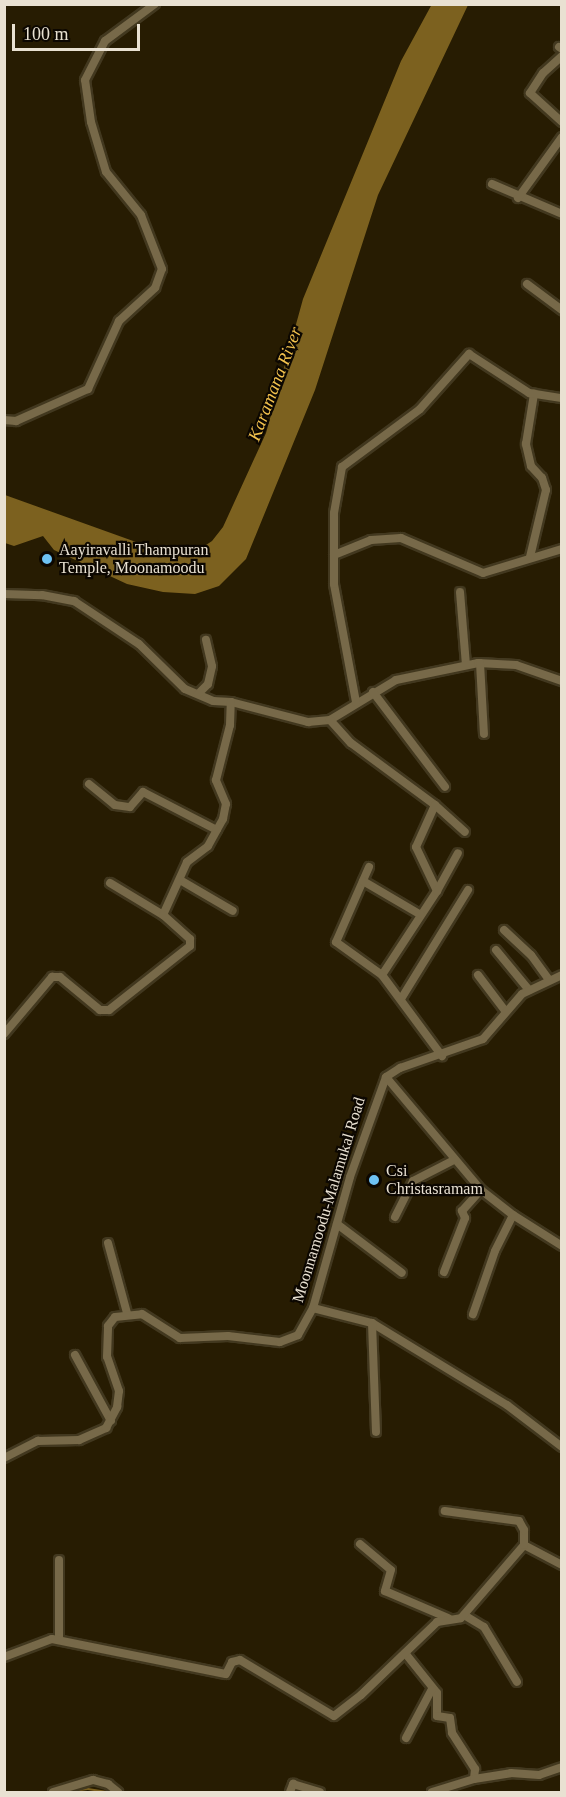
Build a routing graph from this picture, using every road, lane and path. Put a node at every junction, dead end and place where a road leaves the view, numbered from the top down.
1 (155, 4) edge
2 (561, 51) edge
3 (561, 122) edge
4 (561, 137) edge
5 (492, 183) dead end
6 (518, 198) junction
7 (561, 214) edge
8 (527, 284) dead end
9 (561, 310) edge
10 (534, 394) junction
11 (561, 398) edge
12 (4, 420) edge
13 (561, 549) edge
14 (334, 555) junction
15 (530, 557) dead end
16 (460, 592) dead end
17 (4, 594) edge
18 (206, 640) dead end
19 (480, 663) junction
20 (466, 665) junction
21 (561, 681) edge
22 (373, 692) junction
23 (198, 694) junction
24 (231, 702) junction
25 (356, 702) junction
26 (330, 720) junction
27 (484, 734) dead end
28 (89, 784) dead end
29 (445, 787) dead end
30 (435, 805) junction
31 (217, 830) junction
32 (465, 832) dead end
33 (459, 852) dead end
34 (369, 867) dead end
35 (180, 880) junction
36 (363, 881) junction
37 (110, 883) dead end
38 (468, 890) dead end
39 (437, 891) junction
40 (232, 911) dead end
41 (163, 915) junction
42 (421, 915) junction
43 (504, 930) dead end
44 (496, 950) dead end
45 (382, 975) junction
46 (478, 975) dead end
47 (561, 975) edge
48 (549, 980) junction
49 (529, 990) junction
50 (401, 999) junction
51 (506, 1012) junction
52 (4, 1034) edge
53 (442, 1056) junction
54 (386, 1077) junction
55 (454, 1160) junction
56 (481, 1190) junction
57 (513, 1215) junction
58 (395, 1217) dead end
59 (337, 1224) junction
60 (108, 1243) dead end
61 (561, 1246) edge
62 (444, 1272) dead end
63 (402, 1273) dead end
64 (313, 1308) junction
65 (127, 1313) junction
66 (473, 1314) dead end
67 (372, 1323) junction
68 (75, 1355) dead end
69 (111, 1421) junction
70 (376, 1432) dead end
71 (561, 1447) edge
72 (4, 1458) edge
73 (445, 1511) dead end
74 (360, 1544) dead end
75 (524, 1545) junction
76 (59, 1560) dead end
77 (561, 1565) edge
78 (464, 1615) junction
79 (447, 1618) junction
80 (59, 1640) junction
81 (405, 1653) junction
82 (4, 1657) edge
83 (517, 1682) dead end
84 (432, 1689) junction
85 (406, 1738) dead end
86 (561, 1768) edge
87 (474, 1779) junction
88 (462, 1788) edge
89 (53, 1792) edge
90 (118, 1792) edge
91 (290, 1792) edge
92 (320, 1792) edge
93 (432, 1792) edge

1 - 12 street
2 - 3 street
4 - 6 street
5 - 6 street
6 - 7 street
8 - 9 street
10 - 11 street
10 - 14 street
10 - 15 street
13 - 14 street
14 - 25 street
16 - 20 street
17 - 23 street
18 - 23 street
19 - 20 street
19 - 21 street
19 - 27 street
20 - 22 street
22 - 25 street
22 - 29 street
23 - 24 street
24 - 26 street
24 - 31 street
25 - 26 street
26 - 30 street
28 - 31 street
30 - 32 street
30 - 39 street
31 - 35 street
33 - 39 street
34 - 36 street
35 - 40 street
35 - 41 street
36 - 42 street
36 - 45 street
37 - 41 street
38 - 50 street
39 - 42 street
41 - 52 street
42 - 45 street
43 - 48 street
44 - 49 street
45 - 50 street
46 - 51 street
47 - 48 street
48 - 49 street
49 - 51 street
50 - 53 street
51 - 53 street
53 - 54 street
54 - 55 street
54 - 59 street, Moonnamoodu-Malamukal Road
55 - 56 street
55 - 58 street
56 - 57 street
56 - 62 street
57 - 61 street
57 - 66 street
59 - 63 street
59 - 64 street, Moonnamoodu-Malamukal Road
60 - 65 street
64 - 65 street, Moonnamoodu-Malamukal Road
64 - 67 street
65 - 69 street
67 - 70 street
67 - 71 street
68 - 69 street
69 - 72 street
73 - 75 street
74 - 79 street
75 - 77 street
75 - 78 street
76 - 80 street
78 - 79 street
78 - 83 street
79 - 81 street
80 - 81 street
80 - 82 street
81 - 84 street
84 - 85 street
84 - 87 street
86 - 87 street
87 - 88 street
88 - 93 street
89 - 90 street
91 - 92 street

